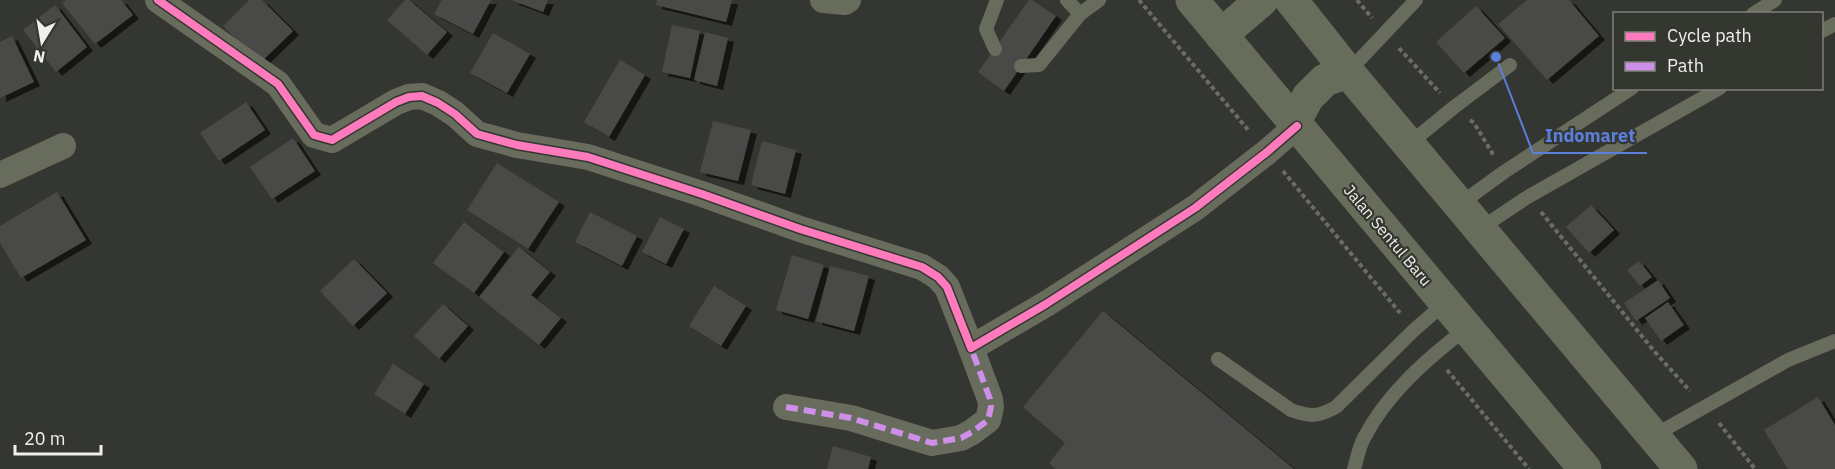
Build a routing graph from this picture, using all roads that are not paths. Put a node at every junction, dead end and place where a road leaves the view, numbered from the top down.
1 (158, 0) edge
2 (823, 0) edge
3 (849, 0) edge
4 (997, 0) edge
5 (1067, 0) edge
6 (1099, 0) edge
7 (1191, 0) edge
8 (1262, 0) edge
9 (1291, 0) edge
10 (1416, 0) edge
11 (1775, 0) edge
12 (1756, 12) edge
13 (1080, 14) junction
14 (1221, 35) junction
15 (995, 49) dead end
16 (1510, 65) dead end
17 (1022, 66) dead end
18 (1348, 72) junction
19 (1629, 90) edge
20 (1716, 90) edge
21 (1295, 125) junction
22 (1409, 144) junction
23 (63, 146) dead end
24 (0, 175) edge
25 (1470, 216) junction
26 (1445, 303) junction
27 (1467, 328) junction
28 (1835, 341) edge
29 (971, 348) junction
30 (1218, 359) dead end
31 (786, 407) dead end
32 (1653, 436) junction
33 (1354, 469) edge
34 (1585, 469) edge
35 (1681, 469) edge

1 - 29 street
2 - 3 street
4 - 15 lane
5 - 13 lane
6 - 13 lane
7 - 14 main road, Jalan Sentul Baru
8 - 14 main road
9 - 18 main road
10 - 18 lane
11 - 12 lane
13 - 17 lane
14 - 21 main road, Jalan Sentul Baru
16 - 22 lane
18 - 21 main road
18 - 22 main road
19 - 25 lane
20 - 25 lane
21 - 26 main road, Jalan Sentul Baru
21 - 29 street
22 - 25 main road
23 - 24 street
25 - 32 main road
26 - 27 main road, Jalan Sentul Baru
26 - 30 lane
27 - 33 lane
27 - 34 main road, Jalan Sentul Baru
28 - 32 lane
29 - 31 street
32 - 35 main road

